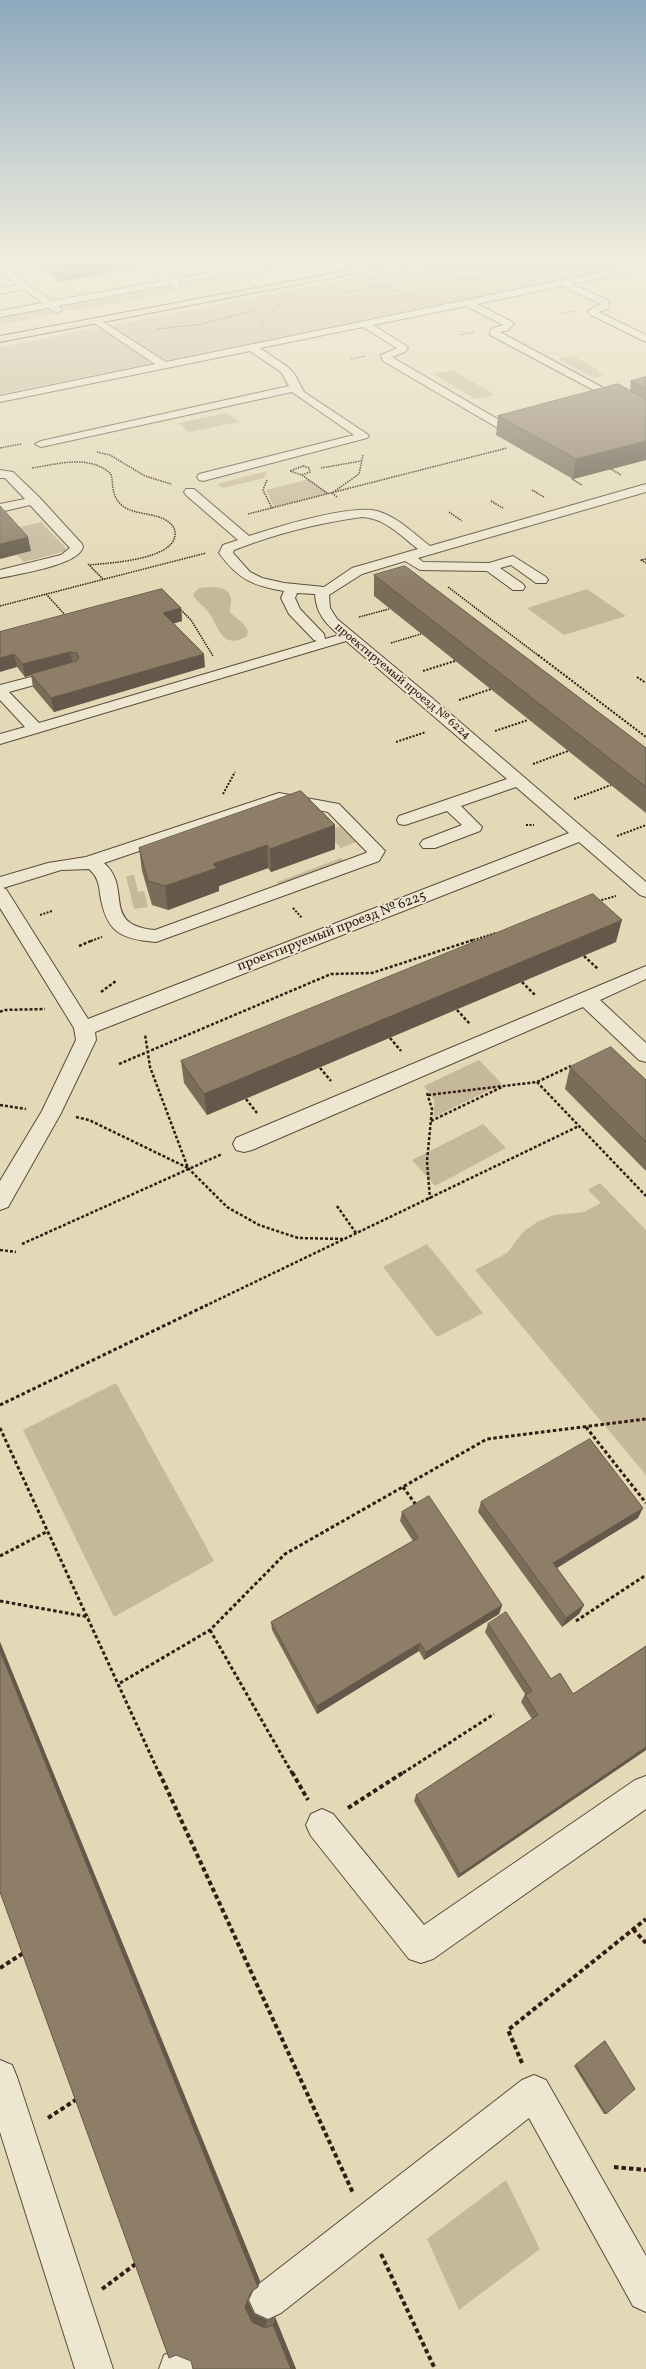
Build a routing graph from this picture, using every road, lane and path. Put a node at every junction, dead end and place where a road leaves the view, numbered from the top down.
1 (147, 369) edge
2 (283, 369) edge
3 (403, 369) edge
4 (561, 369) edge
5 (296, 388) junction
6 (0, 399) edge
7 (644, 413) edge
8 (507, 429) edge
9 (363, 436) junction
10 (41, 444) dead end
11 (512, 447) edge
12 (96, 451) dead end
13 (361, 461) junction
14 (260, 463) junction
15 (28, 469) dead end
16 (318, 469) dead end
17 (0, 474) edge
18 (302, 475) dead end
19 (203, 477) dead end
20 (646, 488) edge
21 (190, 492) joint
22 (332, 493) junction
23 (328, 494) junction
24 (35, 500) junction
25 (0, 508) edge
26 (272, 508) junction
27 (450, 512) dead end
28 (225, 520) junction
29 (462, 521) dead end
30 (247, 541) junction
31 (228, 548) junction
32 (427, 550) junction
33 (407, 556) junction
34 (646, 559) edge
35 (646, 563) edge
36 (89, 565) dead end
37 (420, 566) junction
38 (490, 567) junction
39 (0, 574) edge
40 (541, 580) dead end
41 (292, 587) junction
42 (518, 587) dead end
43 (326, 591) junction
44 (46, 594) junction
45 (0, 606) edge
46 (176, 606) edge
47 (389, 609) edge
48 (73, 614) edge
49 (66, 616) junction
50 (59, 618) edge
51 (68, 619) edge
52 (354, 619) dead end
53 (421, 634) edge
54 (349, 636) junction
55 (319, 637) dead end
56 (386, 645) dead end
57 (455, 661) edge
58 (73, 670) edge
59 (419, 672) dead end
60 (224, 673) junction
61 (637, 677) dead end
62 (646, 683) edge
63 (0, 690) edge
64 (491, 690) edge
65 (454, 702) dead end
66 (528, 720) edge
67 (35, 728) junction
68 (429, 731) dead end
69 (492, 732) dead end
70 (646, 737) edge
71 (0, 739) edge
72 (396, 742) dead end
73 (568, 752) edge
74 (531, 765) dead end
75 (516, 781) junction
76 (611, 785) edge
77 (572, 800) dead end
78 (449, 804) junction
79 (405, 820) dead end
80 (646, 825) edge
81 (580, 835) junction
82 (610, 839) dead end
83 (429, 844) dead end
84 (87, 863) junction
85 (0, 883) edge
86 (646, 891) edge
87 (0, 893) edge
88 (621, 894) dead end
89 (592, 903) edge
90 (5, 910) edge
91 (52, 911) dead end
92 (40, 915) dead end
93 (299, 915) dead end
94 (302, 918) dead end
95 (503, 931) edge
96 (84, 944) dead end
97 (78, 946) dead end
98 (646, 972) edge
99 (116, 981) dead end
100 (101, 992) dead end
101 (586, 998) junction
102 (38, 1010) dead end
103 (0, 1012) edge
104 (84, 1028) junction
105 (145, 1034) dead end
106 (148, 1050) junction
107 (646, 1055) edge
108 (119, 1064) dead end
109 (573, 1066) edge
110 (537, 1082) junction
111 (504, 1086) junction
112 (0, 1105) edge
113 (31, 1110) dead end
114 (71, 1116) dead end
115 (431, 1121) junction
116 (579, 1126) junction
117 (244, 1144) joint
118 (188, 1168) junction
119 (646, 1196) edge
120 (430, 1199) junction
121 (0, 1201) edge
122 (336, 1206) dead end
123 (356, 1234) junction
124 (346, 1239) junction
125 (22, 1244) dead end
126 (0, 1250) edge
127 (16, 1252) dead end
128 (0, 1405) edge
129 (646, 1419) edge
130 (586, 1426) junction
131 (0, 1428) edge
132 (403, 1486) junction
133 (646, 1503) edge
134 (419, 1511) edge
135 (48, 1531) junction
136 (0, 1556) edge
137 (646, 1575) edge
138 (0, 1601) edge
139 (89, 1617) junction
140 (576, 1622) edge
141 (210, 1630) junction
142 (120, 1683) junction
143 (494, 1714) dead end
144 (646, 1791) edge
145 (322, 1824) junction
146 (646, 1919) edge
147 (633, 1929) junction
148 (646, 1944) edge
149 (29, 1950) edge
150 (0, 1968) edge
151 (0, 2077) edge
152 (534, 2092) junction
153 (82, 2095) edge
154 (20, 2138) junction
155 (367, 2224) junction
156 (142, 2259) edge
157 (646, 2294) edge
158 (268, 2300) dead end
159 (75, 2309) junction
160 (94, 2369) edge
161 (435, 2369) edge

1 - 6 street
2 - 5 street
3 - 8 street
4 - 7 street
5 - 9 street
5 - 10 street
9 - 13 path
9 - 14 street
11 - 22 path
12 - 21 path
13 - 16 path
13 - 22 path
14 - 19 street
14 - 26 path
15 - 36 path
17 - 24 street
18 - 23 path
20 - 32 street
21 - 28 street
22 - 23 path
23 - 26 path
24 - 25 street
24 - 39 street
26 - 28 path
27 - 29 path
28 - 30 street
30 - 31 street
30 - 32 street
31 - 41 street
31 - 44 path
32 - 33 street
33 - 37 street
33 - 43 street
34 - 35 path
37 - 38 street
37 - 70 path
38 - 40 street
38 - 42 street
41 - 43 street
41 - 55 street
43 - 54 street, проектируемый проезд № 6224
44 - 45 path
44 - 49 path
46 - 60 path
47 - 52 path
48 - 49 path
49 - 50 path
49 - 51 path
53 - 56 path
54 - 60 street
54 - 75 street, проектируемый проезд № 6224
57 - 59 path
58 - 63 street
60 - 67 street
61 - 62 path
63 - 67 street
64 - 65 path
66 - 69 path
67 - 71 street
68 - 72 path
73 - 74 path
75 - 78 street
75 - 81 street, проектируемый проезд № 6224
76 - 77 path
78 - 79 street
78 - 83 street
80 - 82 path
81 - 86 street, проектируемый проезд № 6224
81 - 104 street, проектируемый проезд № 6225
84 - 84 street
84 - 85 street
87 - 90 street
88 - 89 path
90 - 104 street
91 - 92 path
93 - 94 path
95 - 106 path
96 - 97 path
98 - 101 street
99 - 100 path
101 - 107 street
101 - 117 street
102 - 103 path
104 - 121 street
105 - 106 path
106 - 108 path
106 - 118 path
109 - 110 path
110 - 111 path
110 - 116 path
111 - 115 path
111 - 115 path
112 - 113 path
114 - 118 path
115 - 120 path
116 - 119 path
116 - 120 path
117 - 118 path
118 - 124 path
118 - 125 path
120 - 123 path
122 - 123 path
123 - 124 path
124 - 128 path
126 - 127 path
129 - 130 path
130 - 132 path
130 - 133 path
131 - 135 path
132 - 134 path
132 - 141 path
135 - 136 path
135 - 139 path
137 - 140 path
138 - 139 path
139 - 142 path
141 - 142 path
141 - 145 path
142 - 155 path
143 - 145 path
144 - 145 street
146 - 147 path
147 - 148 path
147 - 152 path
149 - 150 path
151 - 154 street
152 - 155 street
152 - 157 street
153 - 154 path
154 - 159 street
155 - 158 street
155 - 161 path
156 - 159 path
159 - 160 street

